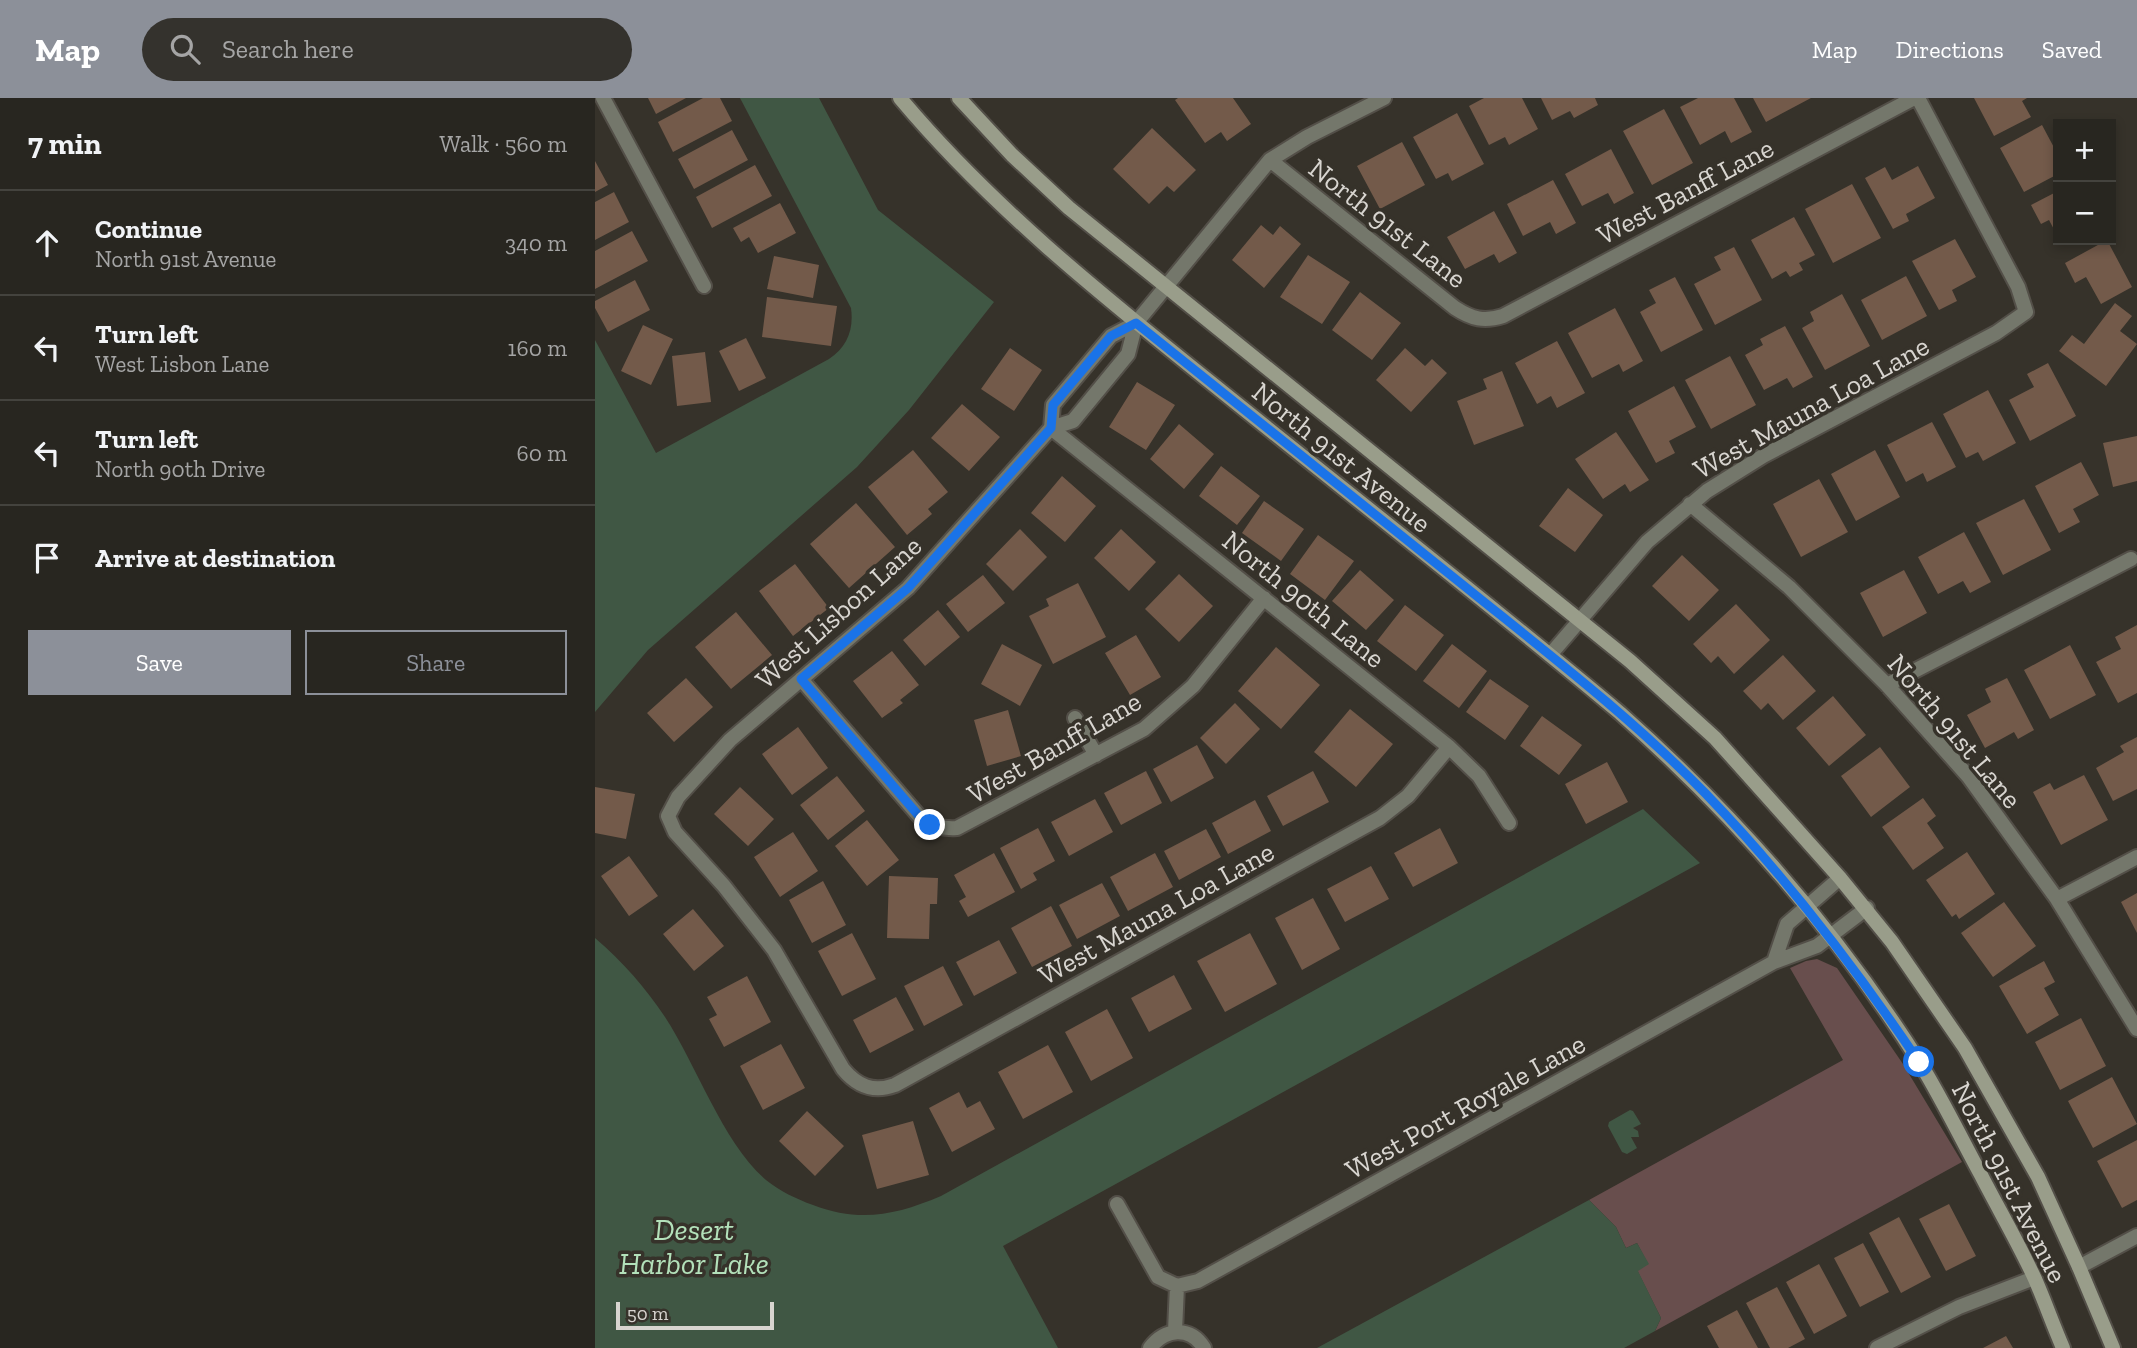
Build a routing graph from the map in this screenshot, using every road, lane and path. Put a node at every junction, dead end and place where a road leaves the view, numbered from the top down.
1 (603, 98) edge
2 (900, 98) edge
3 (959, 98) edge
4 (1382, 98) edge
5 (1916, 98) edge
6 (1270, 160) junction
7 (704, 286) dead end
8 (1165, 287) junction
9 (1477, 319) joint
10 (1136, 323) junction
11 (1051, 428) junction
12 (1690, 504) junction
13 (2131, 559) dead end
14 (1264, 598) junction
15 (1580, 620) junction
16 (1550, 655) junction
17 (801, 679) junction
18 (1887, 685) junction
19 (1075, 718) dead end
20 (1449, 747) junction
21 (1096, 755) junction
22 (1509, 823) dead end
23 (2137, 857) edge
24 (1840, 878) junction
25 (2057, 899) junction
26 (1806, 907) junction
27 (1867, 908) junction
28 (1831, 938) junction
29 (1774, 962) junction
30 (2137, 1028) edge
31 (866, 1087) joint
32 (1117, 1204) dead end
33 (2137, 1236) edge
34 (2079, 1266) junction
35 (2034, 1278) junction
36 (1177, 1286) junction
37 (1175, 1331) junction
38 (1150, 1348) edge
39 (1203, 1348) edge
40 (1877, 1348) edge
41 (2063, 1348) edge
42 (2113, 1348) edge

1 - 7 street
2 - 10 main road, North 91st Avenue
3 - 8 main road, North 91st Avenue
4 - 6 street, West Lisbon Lane
5 - 9 street, West Banff Lane
5 - 12 street, West Mauna Loa Lane
6 - 8 street, West Lisbon Lane
6 - 9 street, North 91st Lane
8 - 10 street, West Lisbon Lane
8 - 15 main road, North 91st Avenue
10 - 11 street, West Lisbon Lane
10 - 11 street, West Lisbon Lane
10 - 16 main road, North 91st Avenue
11 - 14 street, North 90th Lane
11 - 17 street, West Lisbon Lane
12 - 15 street, West Mauna Loa Lane
12 - 18 street, North 91st Lane
13 - 18 street
14 - 20 street, North 90th Lane
14 - 21 street, West Banff Lane
15 - 16 street, West Mauna Loa Lane
15 - 24 main road, North 91st Avenue
16 - 26 main road, North 91st Avenue
17 - 21 street, West Banff Lane
17 - 31 street, West Lisbon Lane
18 - 25 street, North 91st Lane
19 - 21 street
20 - 22 street, North 90th Lane
20 - 31 street, West Mauna Loa Lane
23 - 25 street
24 - 26 street
24 - 27 main road, North 91st Avenue
25 - 30 street, North 91st Lane
26 - 28 main road, North 91st Avenue
26 - 29 street
27 - 28 street, West Port Royale Lane
27 - 34 main road, North 91st Avenue
28 - 29 street, West Port Royale Lane
28 - 35 main road, North 91st Avenue
29 - 36 street, West Port Royale Lane
32 - 36 street
33 - 34 street
34 - 42 main road, North 91st Avenue
35 - 40 street
35 - 41 main road, North 91st Avenue
36 - 37 street
37 - 38 street
37 - 39 street

